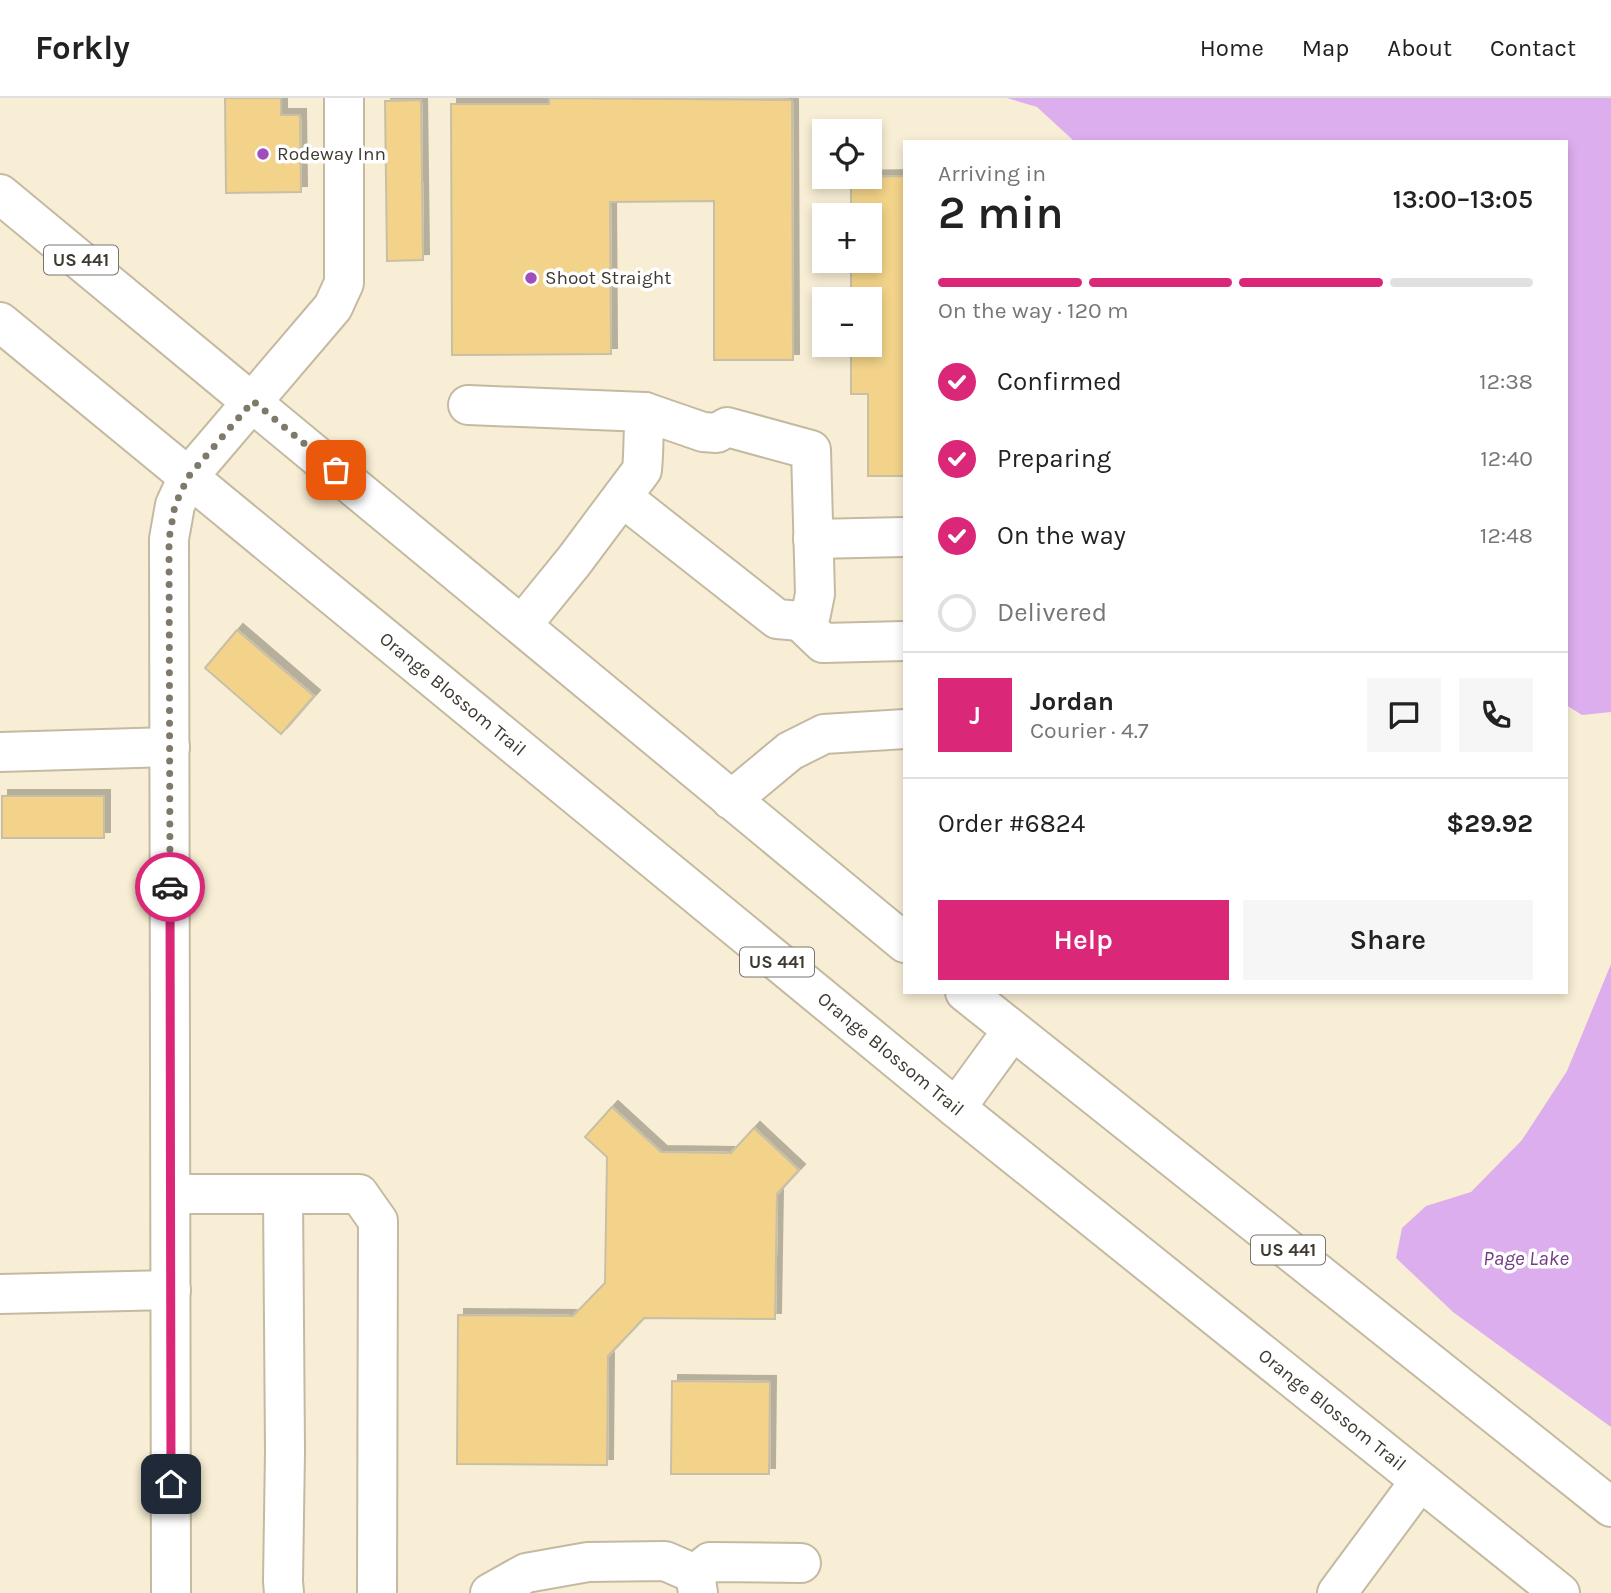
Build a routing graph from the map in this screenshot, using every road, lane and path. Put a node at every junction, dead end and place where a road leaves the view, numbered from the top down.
1 (344, 98) edge
2 (0, 194) edge
3 (0, 322) edge
4 (253, 401) junction
5 (468, 405) dead end
6 (645, 412) junction
7 (188, 477) junction
8 (622, 497) junction
9 (903, 537) edge
10 (813, 539) junction
11 (800, 621) junction
12 (522, 625) junction
13 (903, 641) edge
14 (903, 729) edge
15 (170, 747) junction
16 (0, 752) edge
17 (731, 800) junction
18 (903, 941) edge
19 (967, 994) edge
20 (1012, 1031) junction
21 (956, 1108) junction
22 (171, 1194) junction
23 (283, 1194) junction
24 (171, 1290) junction
25 (0, 1294) edge
26 (1420, 1481) junction
27 (1611, 1507) edge
28 (801, 1563) dead end
29 (696, 1583) edge
30 (171, 1593) edge
31 (284, 1593) edge
32 (377, 1593) edge
33 (490, 1593) edge
34 (1337, 1593) edge
35 (1560, 1593) edge

1 - 4 main road
2 - 4 main road, US 441
3 - 7 main road, Orange Blossom Trail / US 441
4 - 7 main road
4 - 12 main road, US 441
5 - 6 main road
6 - 8 main road
6 - 10 main road
7 - 15 main road
7 - 21 main road, Orange Blossom Trail / US 441
8 - 11 main road
8 - 12 main road
9 - 10 main road
10 - 11 main road
11 - 13 main road
12 - 17 main road, US 441
14 - 17 main road
15 - 16 main road
15 - 22 main road
17 - 18 main road, US 441
19 - 20 main road, US 441
20 - 21 main road
20 - 27 main road, US 441
21 - 26 main road, Orange Blossom Trail / US 441
22 - 23 main road
22 - 24 main road
23 - 31 main road
23 - 32 main road
24 - 25 main road
24 - 30 main road
26 - 34 main road
26 - 35 main road, Orange Blossom Trail / US 441
28 - 29 main road
29 - 33 main road

